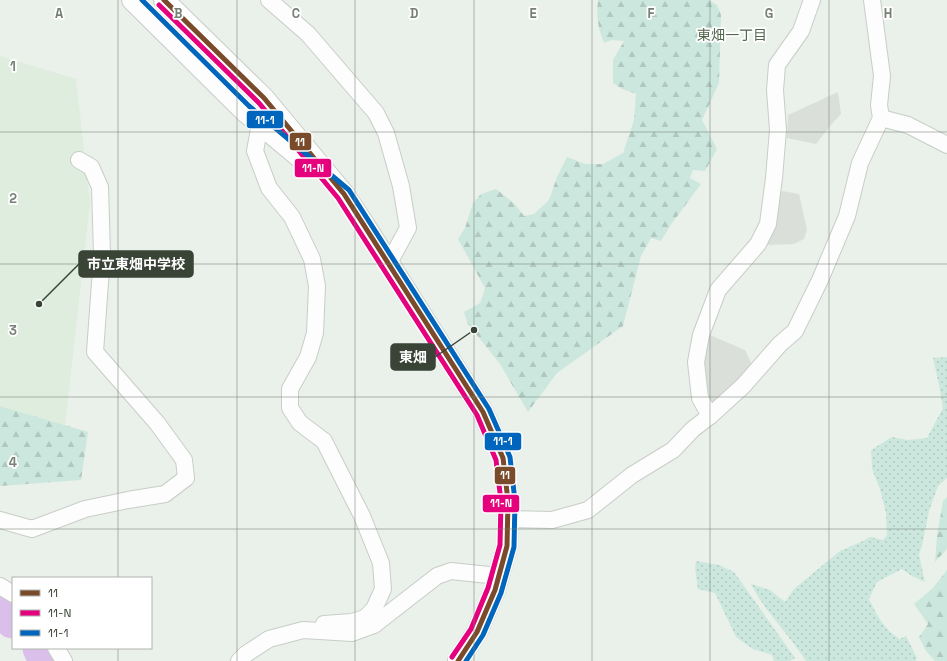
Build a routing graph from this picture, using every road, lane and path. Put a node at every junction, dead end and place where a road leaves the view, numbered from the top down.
1 (132, 0) edge
2 (164, 0) edge
3 (268, 0) edge
4 (812, 0) edge
5 (872, 0) edge
6 (881, 118) junction
7 (260, 124) junction
8 (947, 145) edge
9 (79, 160) dead end
10 (344, 194) junction
11 (389, 263) junction
12 (710, 416) junction
13 (507, 518) junction
14 (0, 520) edge
15 (498, 576) junction
16 (0, 586) edge
17 (12, 593) edge
18 (321, 631) junction
19 (57, 649) edge
20 (64, 661) edge
21 (239, 661) edge
22 (458, 661) edge

1 - 7 street
2 - 10 street
3 - 11 street
4 - 12 street
5 - 6 street
6 - 8 street
6 - 12 street
7 - 10 street
7 - 18 street
9 - 14 street
10 - 11 street
11 - 13 street
12 - 13 street
13 - 15 street
15 - 18 street
15 - 22 street
16 - 17 street
18 - 21 street
19 - 20 street

